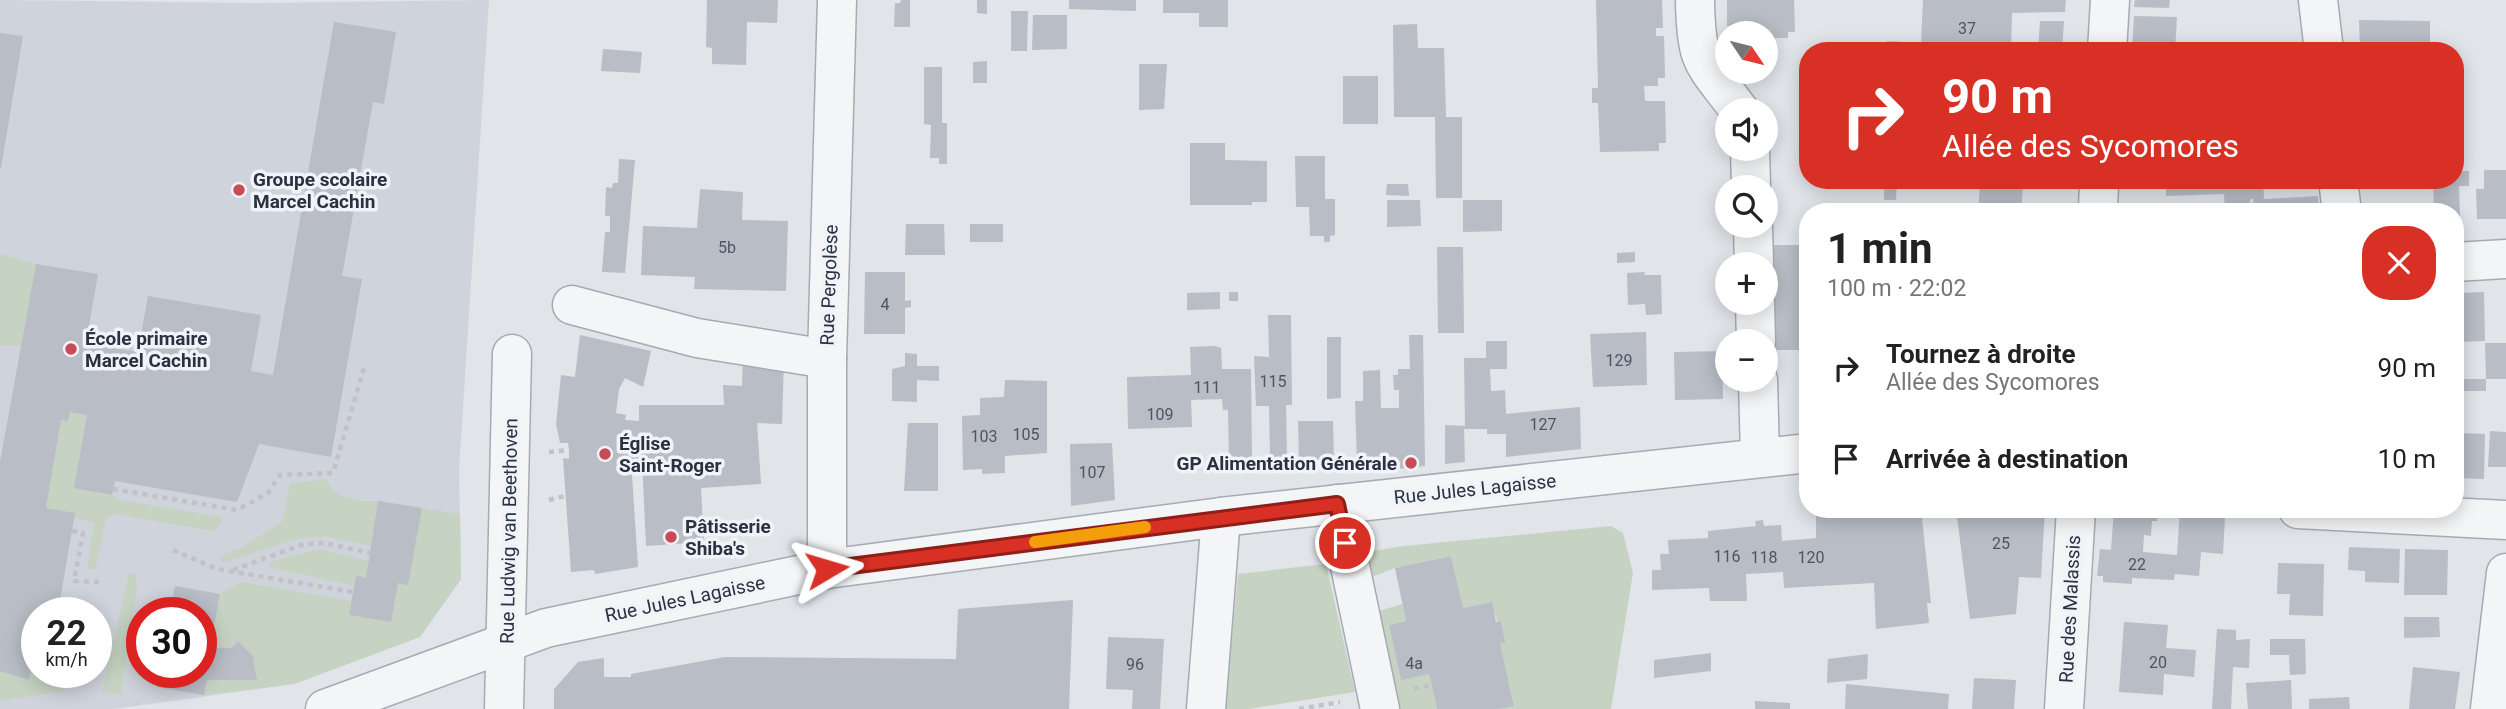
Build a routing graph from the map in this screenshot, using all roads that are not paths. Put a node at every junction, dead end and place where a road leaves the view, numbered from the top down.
1 (837, 0) edge
2 (1695, 0) edge
3 (2110, 0) edge
4 (2318, 0) edge
5 (2108, 42) edge
6 (2323, 42) edge
7 (1730, 98) edge
8 (2506, 259) edge
9 (2464, 261) edge
10 (572, 304) dead end
11 (512, 354) dead end
12 (827, 359) junction
13 (1758, 392) edge
14 (1799, 454) edge
15 (1760, 456) junction
16 (1337, 504) junction
17 (1221, 517) junction
18 (2075, 518) edge
19 (2464, 518) edge
20 (2506, 520) edge
21 (827, 569) junction
22 (2506, 573) edge
23 (507, 643) junction
24 (325, 709) edge
25 (504, 709) edge
26 (1206, 709) edge
27 (1380, 709) edge
28 (2064, 709) edge
29 (2490, 709) edge

1 - 12 street, Rue Pergolèse
2 - 7 street
3 - 5 street
4 - 6 street
8 - 9 street
10 - 12 street
11 - 23 street, Rue Ludwig van Beethoven
12 - 21 street, Rue Pergolèse
13 - 15 street
14 - 15 street, Rue Jules Lagaisse
15 - 16 street, Rue Jules Lagaisse
16 - 17 street, Rue Jules Lagaisse
16 - 27 street
17 - 21 street, Rue Jules Lagaisse
17 - 26 street
18 - 28 street, Rue des Malassis
19 - 20 street
21 - 23 street, Rue Jules Lagaisse
22 - 29 street
23 - 24 street, Rue Jules Lagaisse
23 - 25 street, Rue Ludwig van Beethoven

